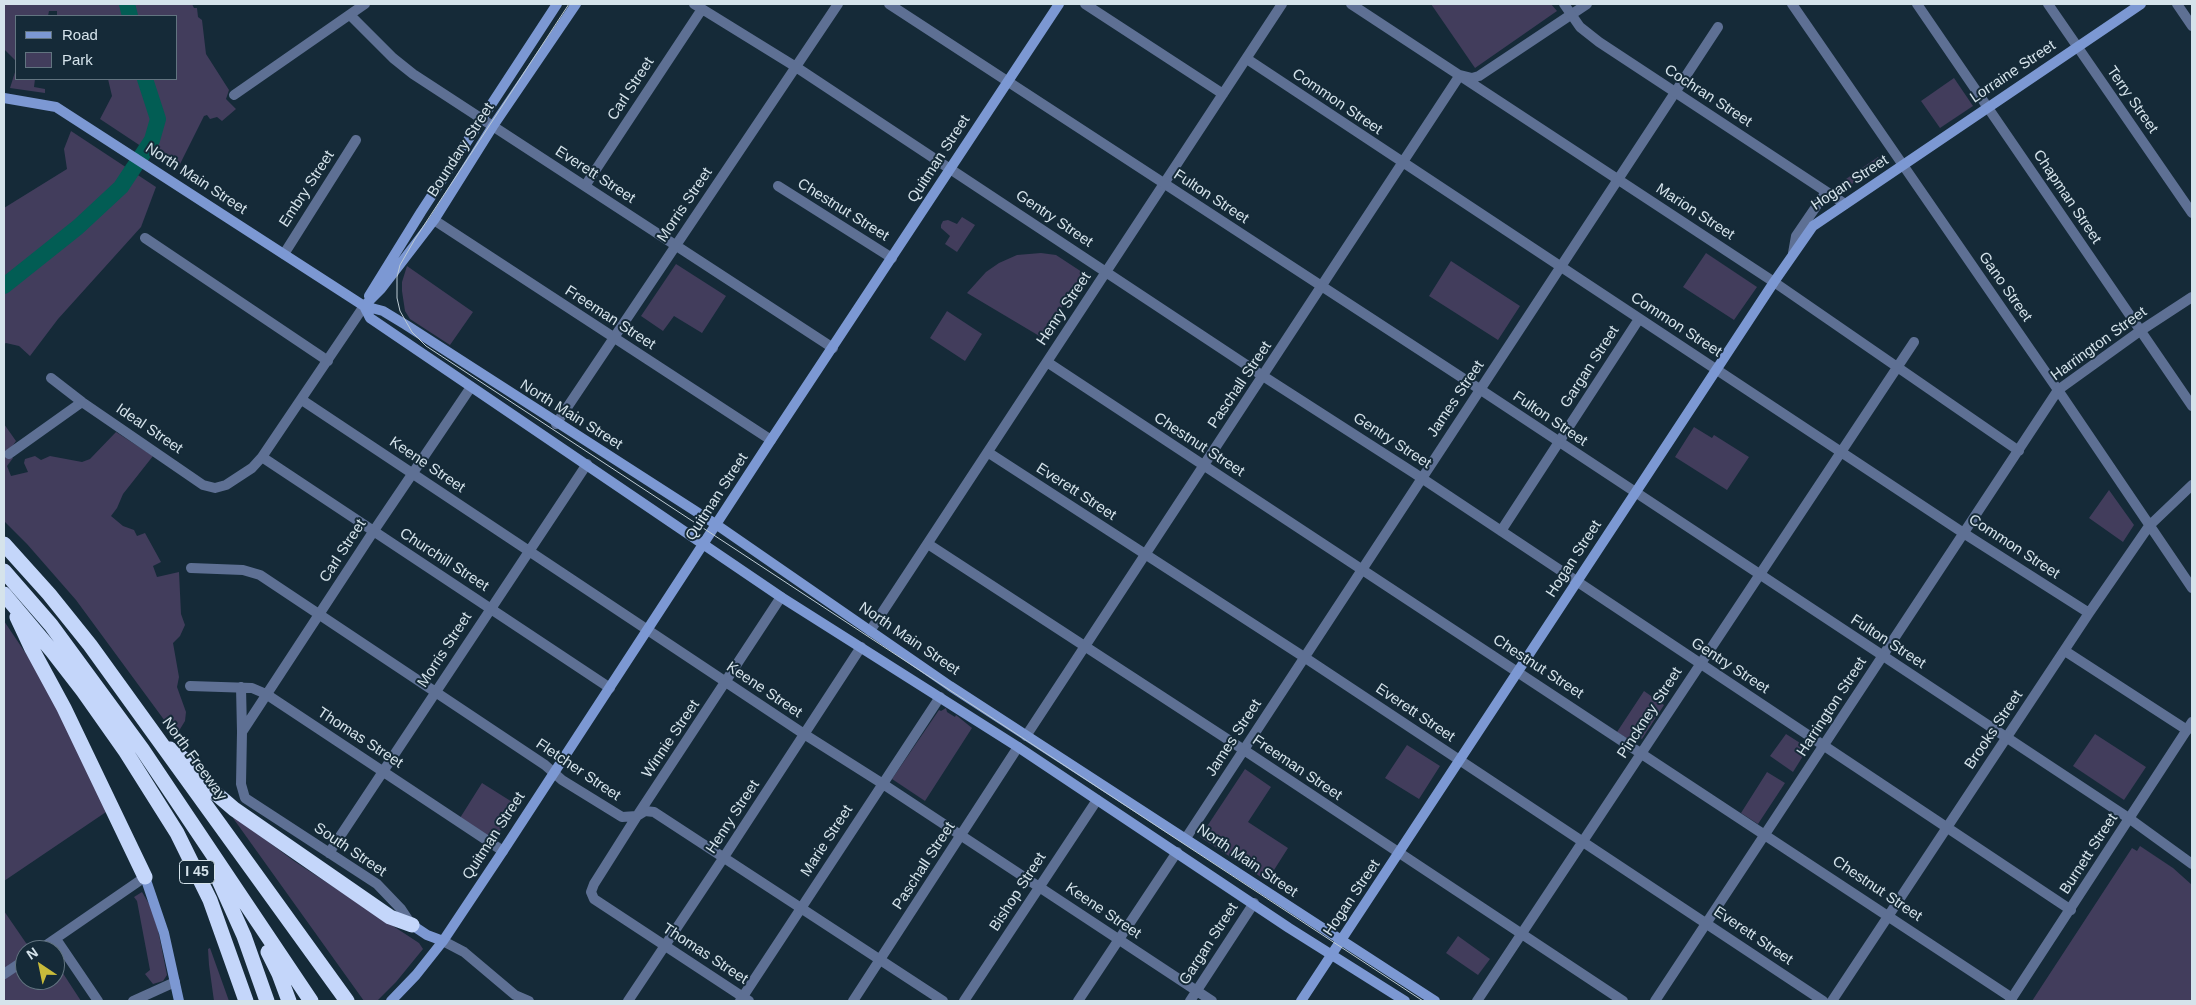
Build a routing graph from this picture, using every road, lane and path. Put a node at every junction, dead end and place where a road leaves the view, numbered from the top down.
1 (365, 4) edge
2 (557, 4) edge
3 (576, 4) edge
4 (838, 4) edge
5 (888, 4) edge
6 (1060, 4) edge
7 (1085, 4) edge
8 (1282, 4) edge
9 (1351, 4) edge
10 (1564, 4) edge
11 (1587, 4) edge
12 (1792, 4) edge
13 (1917, 4) edge
14 (2048, 4) edge
15 (2141, 4) edge
16 (2177, 4) edge
17 (698, 6) edge
18 (1571, 14) junction
19 (350, 15) junction
20 (2192, 26) edge
21 (1718, 27) dead end
22 (2077, 47) junction
23 (1247, 59) junction
24 (796, 68) junction
25 (1460, 75) junction
26 (1007, 82) junction
27 (1674, 92) junction
28 (1223, 94) junction
29 (234, 95) dead end
30 (4, 98) edge
31 (1988, 107) junction
32 (482, 119) junction
33 (494, 126) junction
34 (356, 140) dead end
35 (1403, 164) junction
36 (1903, 165) junction
37 (950, 168) junction
38 (1618, 179) junction
39 (1164, 185) junction
40 (585, 186) junction
41 (778, 186) dead end
42 (1826, 192) junction
43 (1845, 204) junction
44 (2192, 213) edge
45 (434, 220) junction
46 (145, 238) dead end
47 (676, 246) junction
48 (1793, 253) junction
49 (284, 254) junction
50 (892, 258) junction
51 (1559, 266) junction
52 (1107, 272) junction
53 (1774, 282) junction
54 (1323, 287) junction
55 (2192, 298) edge
56 (364, 306) junction
57 (1640, 319) junction
58 (2140, 331) junction
59 (613, 337) junction
60 (1914, 342) dead end
61 (833, 348) junction
62 (328, 361) junction
63 (1047, 362) junction
64 (1898, 366) junction
65 (1717, 370) junction
66 (1263, 376) junction
67 (51, 378) dead end
68 (471, 387) junction
69 (1480, 390) junction
70 (2058, 390) junction
71 (302, 400) junction
72 (82, 402) junction
73 (2192, 406) edge
74 (556, 424) junction
75 (771, 440) junction
76 (1558, 442) junction
77 (2019, 451) junction
78 (1841, 452) junction
79 (989, 453) junction
80 (9, 454) dead end
81 (262, 457) junction
82 (586, 464) junction
83 (1204, 466) junction
84 (413, 473) junction
85 (1421, 478) junction
86 (234, 480) joint
87 (2192, 484) edge
88 (1636, 493) junction
89 (717, 525) junction
90 (2149, 526) junction
91 (1501, 531) junction
92 (373, 532) junction
93 (1965, 534) junction
94 (4, 544) edge
95 (704, 544) junction
96 (928, 544) junction
97 (530, 551) junction
98 (1146, 555) junction
99 (192, 568) dead end
100 (1362, 569) junction
101 (4, 571) edge
102 (1759, 575) junction
103 (1576, 583) junction
104 (2192, 588) edge
105 (6, 596) edge
106 (781, 597) junction
107 (490, 608) junction
108 (2089, 613) junction
109 (318, 615) junction
110 (648, 631) junction
111 (870, 631) junction
112 (1085, 646) junction
113 (861, 647) junction
114 (2065, 651) junction
115 (1304, 657) junction
116 (1883, 657) junction
117 (1700, 664) junction
118 (1518, 672) junction
119 (726, 683) junction
120 (190, 686) dead end
121 (241, 687) junction
122 (610, 688) junction
123 (436, 692) junction
124 (266, 694) junction
125 (940, 697) junction
126 (2189, 726) edge
127 (242, 732) junction
128 (804, 734) junction
129 (1026, 736) junction
130 (2006, 738) junction
131 (158, 740) junction
132 (1824, 746) junction
133 (1018, 747) junction
134 (1244, 750) junction
135 (1642, 753) junction
136 (1460, 761) junction
137 (157, 771) junction
138 (384, 772) junction
139 (554, 772) junction
140 (883, 784) junction
141 (1097, 800) junction
142 (637, 816) junction
143 (2130, 819) junction
144 (1946, 828) junction
145 (1766, 834) junction
146 (962, 836) junction
147 (1186, 838) junction
148 (1583, 841) junction
149 (504, 851) junction
150 (1177, 852) junction
151 (330, 853) junction
152 (1399, 854) junction
153 (724, 858) junction
154 (2192, 864) edge
155 (145, 877) junction
156 (1038, 887) junction
157 (594, 899) joint
158 (1254, 903) junction
159 (802, 907) junction
160 (2071, 910) junction
161 (251, 914) junction
162 (1889, 916) junction
163 (1707, 923) junction
164 (412, 925) junction
165 (1521, 935) junction
166 (56, 939) joint
167 (1118, 940) junction
168 (1342, 940) junction
169 (443, 941) junction
170 (665, 946) junction
171 (1332, 956) junction
172 (880, 960) junction
173 (15, 967) edge
174 (4, 974) edge
175 (175, 982) junction
176 (1196, 991) junction
177 (2011, 999) edge
178 (744, 1000) edge
179 (98, 1001) edge
180 (133, 1001) edge
181 (179, 1001) edge
182 (246, 1001) edge
183 (267, 1001) edge
184 (289, 1001) edge
185 (311, 1001) edge
186 (347, 1001) edge
187 (391, 1001) edge
188 (529, 1001) edge
189 (628, 1001) edge
190 (853, 1001) edge
191 (943, 1001) edge
192 (964, 1001) edge
193 (1078, 1001) edge
194 (1190, 1001) edge
195 (1212, 1001) edge
196 (1302, 1001) edge
197 (1405, 1001) edge
198 (1435, 1001) edge
199 (1477, 1001) edge
200 (1623, 1001) edge
201 (1656, 1001) edge
202 (1823, 1001) edge
203 (1832, 1001) edge

1 - 19 street
2 - 32 main road, Boundary Street
3 - 33 main road, Boundary Street
4 - 24 street, Morris Street
5 - 26 street, Fulton Street
6 - 26 main road, Quitman Street
7 - 28 street
8 - 23 street, Henry Street
9 - 25 street, Marion Street
10 - 18 street, Cochran Street
11 - 18 street
12 - 36 street, Gano Street
13 - 31 street, Chapman Street
14 - 22 street, Terry Street
15 - 22 main road, Lorraine Street
16 - 20 street
17 - 24 street, Gentry Street
17 - 40 street, Carl Street
18 - 25 street
18 - 27 street, Cochran Street
19 - 29 street
19 - 32 street, Everett Street
21 - 27 street, James Street
22 - 31 main road, Lorraine Street
22 - 44 street, Terry Street
23 - 28 street, Henry Street
23 - 35 street, Common Street
24 - 37 street, Gentry Street
24 - 47 street, Morris Street
25 - 35 street, Paschall Street
25 - 38 street, Marion Street
26 - 37 main road, Quitman Street
26 - 39 street, Fulton Street
27 - 38 street, James Street
27 - 42 street, Cochran Street
28 - 39 street, Henry Street
30 - 49 main road, North Main Street
31 - 36 main road, Lorraine Street
31 - 58 street, Chapman Street
32 - 33 street, Everett Street
32 - 56 main road, Boundary Street
33 - 40 street, Everett Street
33 - 45 main road, Boundary Street
34 - 49 street, Embry Street
35 - 51 street, Common Street
35 - 54 street, Paschall Street
36 - 43 main road, Hogan Street
36 - 70 street, Gano Street
37 - 50 main road, Quitman Street
37 - 52 street, Gentry Street
38 - 51 street, James Street
38 - 53 street, Marion Street
39 - 52 street, Henry Street
39 - 54 street, Fulton Street
40 - 47 street, Everett Street
41 - 50 street, Chestnut Street
42 - 43 street, Cochran Street
42 - 48 street
43 - 48 main road, Hogan Street
45 - 56 main road, Boundary Street
45 - 59 street, Freeman Street
46 - 62 street
47 - 59 street, Morris Street
47 - 61 street, Everett Street
48 - 53 main road, Hogan Street
49 - 56 main road, North Main Street
50 - 61 main road, Quitman Street
51 - 57 street, Common Street
51 - 69 street, James Street
52 - 63 street, Henry Street
52 - 66 street, Gentry Street
53 - 64 street, Marion Street
53 - 65 main road, Hogan Street
54 - 66 street, Paschall Street
54 - 69 street, Fulton Street
55 - 58 street, Harrington Street
56 - 62 street, Boundary Street
56 - 68 main road, North Main Street
56 - 74 main road, North Main Street
57 - 65 street, Common Street
57 - 76 street, Gargan Street
58 - 70 street, Harrington Street
58 - 73 street, Chapman Street
59 - 74 street, Morris Street
59 - 75 street, Freeman Street
60 - 64 street, Pinckney Street
61 - 75 main road, Quitman Street
62 - 71 street, Boundary Street
63 - 79 street, Henry Street
63 - 83 street, Chestnut Street
64 - 77 street, Marion Street
64 - 78 street, Pinckney Street
65 - 78 street, Common Street
65 - 88 main road, Hogan Street
66 - 83 street, Paschall Street
66 - 85 street, Gentry Street
67 - 72 street, Ideal Street
68 - 82 main road, North Main Street
68 - 84 street, Carl Street
69 - 76 street, Fulton Street
69 - 85 street, James Street
70 - 77 street, Harrington Street
70 - 90 street, Gano Street
71 - 81 street, Boundary Street
71 - 84 street, Keene Street
72 - 80 street
72 - 86 street, Ideal Street
74 - 89 main road, North Main Street
75 - 89 main road, Quitman Street
76 - 88 street, Fulton Street
76 - 91 street, Gargan Street
77 - 93 street, Harrington Street
78 - 93 street, Common Street
78 - 102 street, Pinckney Street
79 - 96 street, Henry Street
79 - 98 street, Everett Street
81 - 86 street, Boundary Street
81 - 92 street, Churchill Street
82 - 95 main road, North Main Street
82 - 97 street, Morris Street
83 - 98 street, Paschall Street
83 - 100 street, Chestnut Street
84 - 92 street, Carl Street
84 - 97 street, Keene Street
85 - 91 street, Gentry Street
85 - 100 street, James Street
87 - 90 street, Brooks Street
88 - 102 street, Fulton Street
88 - 103 main road, Hogan Street
89 - 95 main road, Quitman Street
89 - 111 main road, North Main Street
90 - 104 street, Gano Street
90 - 108 street, Brooks Street
91 - 103 street, Gentry Street
92 - 107 street, Churchill Street
92 - 109 street, Carl Street
93 - 108 street, Common Street
93 - 116 street, Harrington Street
94 - 131 highway, North Freeway
95 - 106 main road, North Main Street
95 - 110 main road, Quitman Street
96 - 111 street, Henry Street
96 - 112 street, Freeman Street
97 - 107 street, Morris Street
97 - 110 street, Keene Street
98 - 112 street, Paschall Street
98 - 115 street, Everett Street
99 - 109 street, Fletcher Street
100 - 115 street, James Street
100 - 118 street, Chestnut Street
101 - 137 highway
102 - 116 street, Fulton Street
102 - 117 street, Pinckney Street
103 - 117 street, Gentry Street
103 - 118 main road, Hogan Street
105 - 155 highway
105 - 182 highway, I 45
106 - 113 main road, North Main Street
106 - 119 street, Winnie Street
107 - 122 street, Churchill Street
107 - 123 street, Morris Street
108 - 114 street, Brooks Street
109 - 123 street, Fletcher Street
109 - 124 street, Carl Street
110 - 119 street, Keene Street
110 - 122 main road, Quitman Street
111 - 129 main road, North Main Street
112 - 129 street, Paschall Street
112 - 134 street, Freeman Street
113 - 125 main road, North Main Street
113 - 128 street, Henry Street
114 - 126 street
114 - 130 street, Brooks Street
115 - 134 street, James Street
115 - 136 street, Everett Street
116 - 130 street, Fulton Street
116 - 132 street, Harrington Street
117 - 132 street, Gentry Street
117 - 135 street, Pinckney Street
118 - 135 street, Chestnut Street
118 - 136 main road, Hogan Street
119 - 128 street, Keene Street
119 - 142 street, Winnie Street
120 - 121 street, Thomas Street
121 - 124 street, Thomas Street
121 - 127 street
122 - 139 main road, Quitman Street
123 - 138 street, Morris Street
123 - 139 street, Fletcher Street
124 - 127 street, Carl Street
124 - 138 street, Thomas Street
125 - 133 main road, North Main Street
125 - 140 street, Marie Street
126 - 143 street, Burnett Street
127 - 151 street, South Street
128 - 140 street, Keene Street
128 - 153 street, Henry Street
129 - 147 main road, North Main Street
130 - 143 street, Fulton Street
130 - 144 street, Brooks Street
131 - 164 highway
131 - 186 highway, North Freeway
132 - 144 street, Gentry Street
132 - 145 street, Harrington Street
133 - 141 main road, North Main Street
133 - 146 street, Paschall Street
134 - 147 street, James Street
134 - 152 street, Freeman Street
135 - 145 street, Chestnut Street
135 - 148 street, Pinckney Street
136 - 148 street, Everett Street
136 - 152 main road, Hogan Street
137 - 161 highway
137 - 183 highway
138 - 149 street, Thomas Street
138 - 151 street, Morris Street
139 - 142 street, Fletcher Street
139 - 149 main road, Quitman Street
140 - 146 street, Keene Street
140 - 159 street, Marie Street
141 - 150 main road, North Main Street
141 - 156 street, Bishop Street
142 - 153 street, Fletcher Street
142 - 157 street, Winnie Street
143 - 154 street, Fulton Street
143 - 160 street, Burnett Street
144 - 160 street, Gentry Street
144 - 162 street, Brooks Street
145 - 162 street, Chestnut Street
145 - 163 street, Harrington Street
146 - 156 street, Keene Street
146 - 172 street, Paschall Street
147 - 168 main road, North Main Street
148 - 163 street, Everett Street
148 - 165 street, Pinckney Street
149 - 169 main road, Quitman Street
150 - 158 main road, North Main Street
150 - 167 street
151 - 164 street, South Street
152 - 165 street, Freeman Street
152 - 168 main road, Hogan Street
153 - 159 street, Fletcher Street
153 - 170 street, Henry Street
155 - 166 street
155 - 175 main road
156 - 167 street, Keene Street
156 - 192 street, Bishop Street
157 - 170 street, Thomas Street
158 - 171 main road, North Main Street
158 - 176 street, Gargan Street
159 - 172 street, Fletcher Street
159 - 178 street, Marie Street
160 - 177 street, Burnett Street
161 - 184 highway
161 - 185 highway
162 - 177 street, Chestnut Street
162 - 203 street, Brooks Street
163 - 201 street, Harrington Street
163 - 202 street, Everett Street
164 - 169 main road, South Street
165 - 199 street, Pinckney Street
165 - 200 street, Freeman Street
166 - 179 street
167 - 176 street, Keene Street
167 - 193 street
168 - 171 main road, Hogan Street
168 - 198 main road, North Main Street
169 - 187 main road, Quitman Street
169 - 188 street, South Street
170 - 178 street, Thomas Street
170 - 189 street, Henry Street
171 - 196 main road, Hogan Street
171 - 197 main road, North Main Street
172 - 190 street, Paschall Street
172 - 191 street, Fletcher Street
173 - 174 street
175 - 180 street
175 - 181 main road
176 - 194 street, Gargan Street
176 - 195 street, Keene Street

